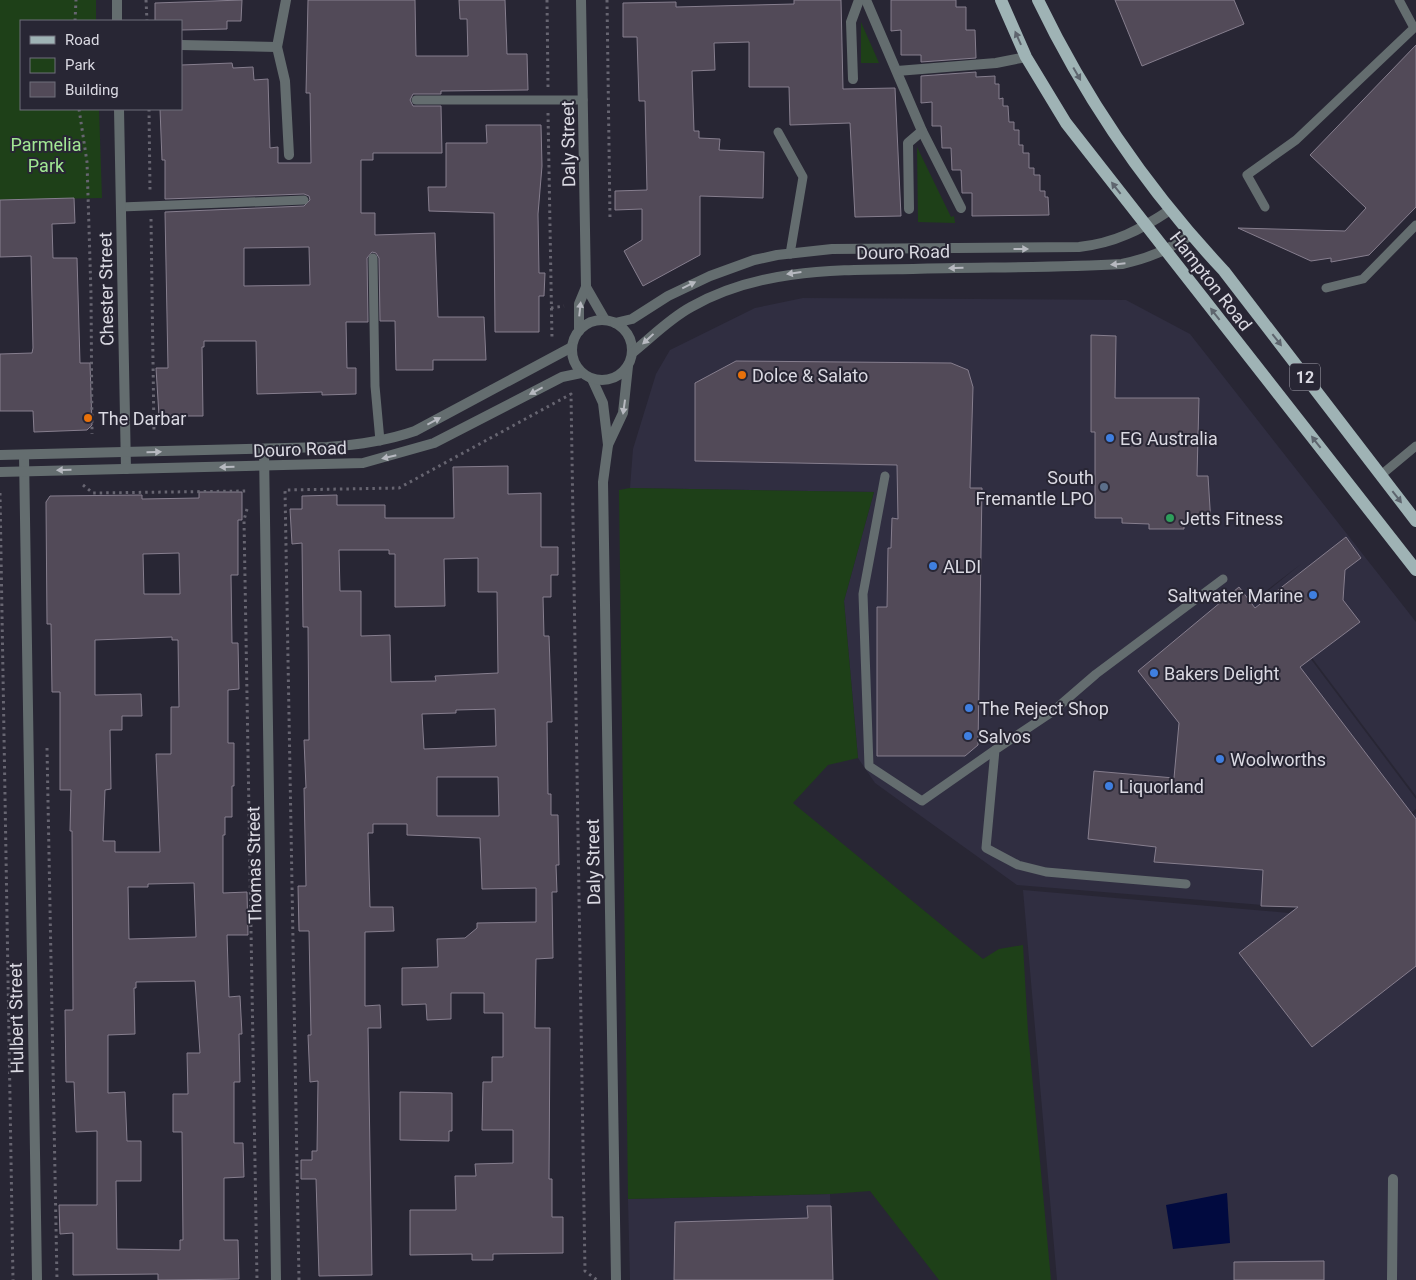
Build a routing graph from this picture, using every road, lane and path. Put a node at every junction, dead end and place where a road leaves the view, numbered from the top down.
1 (76, 0) edge
2 (117, 0) edge
3 (146, 0) edge
4 (286, 0) edge
5 (547, 0) edge
6 (580, 0) edge
7 (607, 0) edge
8 (859, 0) edge
9 (866, 0) edge
10 (1000, 0) edge
11 (1038, 0) edge
12 (1399, 0) edge
13 (75, 20) edge
14 (117, 20) edge
15 (147, 20) edge
16 (182, 45) edge
17 (277, 47) junction
18 (1026, 56) junction
19 (898, 71) junction
20 (853, 79) dead end
21 (416, 100) dead end
22 (548, 100) junction
23 (584, 100) junction
24 (79, 110) edge
25 (119, 110) edge
26 (149, 110) edge
27 (922, 131) junction
28 (778, 132) dead end
29 (289, 154) dead end
30 (304, 200) dead end
31 (150, 204) junction
32 (121, 207) junction
33 (1265, 207) dead end
34 (961, 208) dead end
35 (908, 209) dead end
36 (1170, 210) junction
37 (610, 219) dead end
38 (1416, 225) edge
39 (1146, 226) junction
40 (1190, 236) junction
41 (1165, 252) junction
42 (790, 254) junction
43 (374, 258) dead end
44 (586, 287) junction
45 (1326, 288) dead end
46 (569, 305) dead end
47 (551, 308) junction
48 (605, 320) junction
49 (615, 323) junction
50 (578, 331) junction
51 (552, 339) dead end
52 (572, 346) junction
53 (632, 353) junction
54 (628, 366) junction
55 (581, 373) junction
56 (592, 379) junction
57 (568, 389) dead end
58 (574, 390) dead end
59 (557, 394) dead end
60 (551, 405) junction
61 (154, 433) dead end
62 (92, 434) dead end
63 (380, 441) junction
64 (608, 444) junction
65 (1416, 446) edge
66 (264, 450) junction
67 (126, 452) junction
68 (0, 455) edge
69 (24, 455) junction
70 (264, 467) junction
71 (126, 470) junction
72 (0, 472) edge
73 (24, 472) junction
74 (1380, 475) junction
75 (885, 476) dead end
76 (80, 482) dead end
77 (0, 493) edge
78 (247, 498) dead end
79 (247, 505) dead end
80 (1416, 521) edge
81 (1416, 570) edge
82 (1223, 579) dead end
83 (47, 747) dead end
84 (995, 750) junction
85 (1186, 884) dead end
86 (1392, 1179) dead end
87 (13, 1280) edge
88 (37, 1280) edge
89 (56, 1280) edge
90 (257, 1280) edge
91 (276, 1280) edge
92 (300, 1280) edge
93 (597, 1280) edge
94 (616, 1280) edge
95 (1392, 1280) edge

1 - 13 path
2 - 14 street
3 - 15 path
4 - 17 street
5 - 22 path
6 - 23 street, Daly Street
7 - 37 path
8 - 20 street
9 - 19 street
18 -> 10 main road, Hampton Road / 12
11 -> 36 main road, Hampton Road / 12
12 - 33 lane
16 - 17 street
17 - 29 street
18 - 19 street
39 -> 18 main road, Hampton Road / 12
19 - 27 street
21 - 22 lane
22 - 23 lane
22 - 47 path
23 - 44 street, Daly Street
24 - 62 path
25 - 32 street, Chester Street
26 - 31 path
27 - 34 street
27 - 35 street
28 - 42 lane
30 - 31 lane
31 - 32 lane
31 - 61 path
32 - 67 street, Chester Street
36 - 39 street, Douro Road
36 - 40 main road, Hampton Road / 12
38 - 45 lane
39 - 41 main road, Hampton Road / 12
42 -> 39 street, Douro Road
40 - 41 street, Douro Road
40 -> 74 main road, Hampton Road / 12
41 -> 53 street, Douro Road
81 -> 41 main road, Hampton Road / 12
49 -> 42 street, Douro Road
43 - 63 lane
44 - 48 street, Daly Street
50 -> 44 street, Daly Street
46 - 47 path
47 - 51 path
48 - 49 street
48 - 50 street
49 - 53 street
50 - 52 street
52 - 55 street
63 -> 52 street, Douro Road
53 - 54 street
54 - 56 street
54 -> 64 street, Daly Street
55 - 56 street
55 -> 70 street, Douro Road
56 - 64 street, Daly Street
57 - 58 path
59 - 60 path
60 - 92 path
60 - 93 path
63 - 66 street, Douro Road
64 - 94 street, Daly Street
65 - 74 lane
67 -> 66 street, Douro Road
66 - 70 street, Thomas Street
67 - 69 street, Douro Road
67 - 71 street, Chester Street
68 - 69 street, Douro Road
69 - 73 street, Hulbert Street
70 -> 71 street, Douro Road
70 - 91 street, Thomas Street
71 -> 73 street, Douro Road
72 - 73 street, Douro Road
73 - 88 street, Hulbert Street
74 -> 80 main road, Hampton Road / 12
75 - 84 lane
76 - 78 path
77 - 87 path
79 - 90 path
82 - 84 lane
83 - 89 path
84 - 85 lane
86 - 95 street

